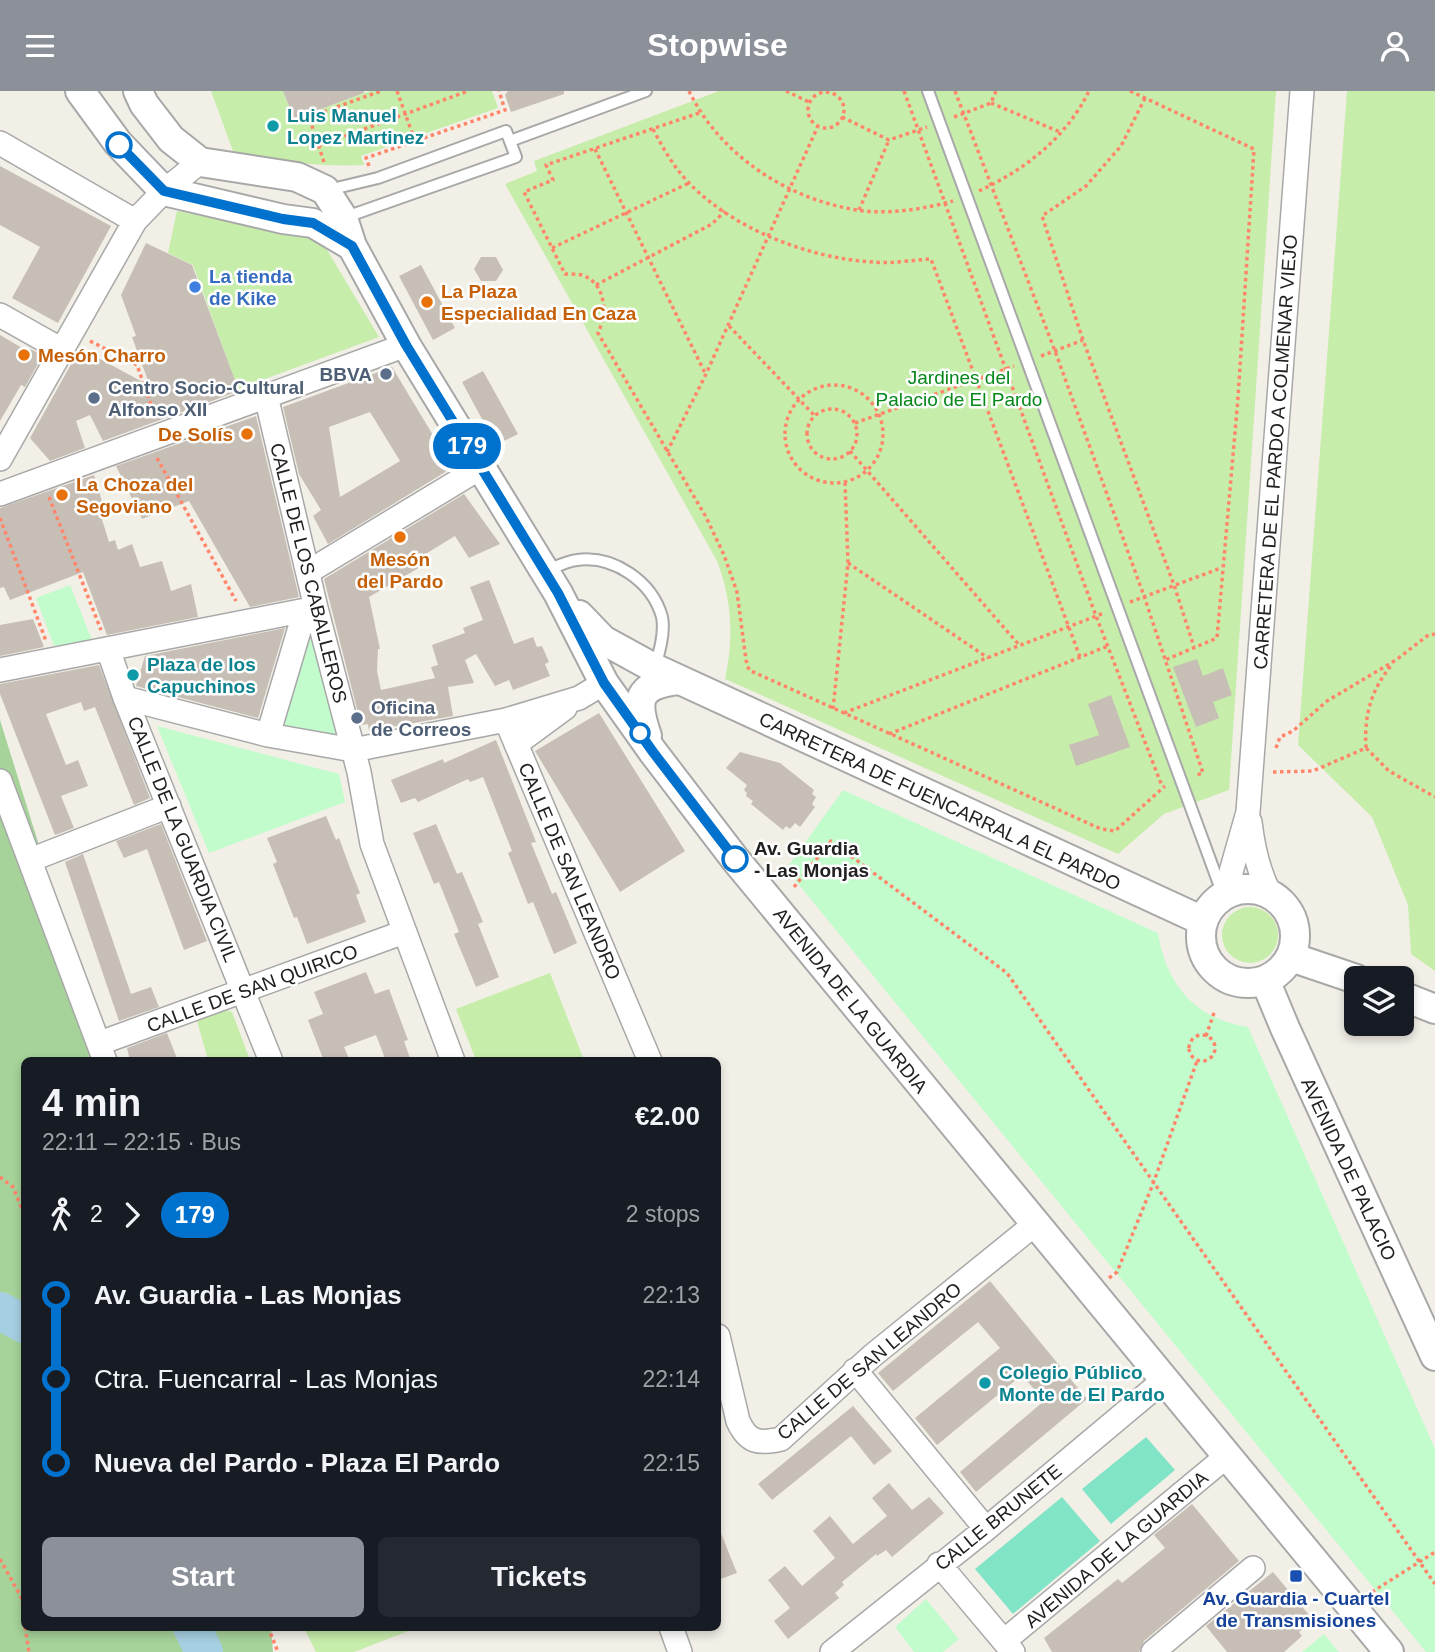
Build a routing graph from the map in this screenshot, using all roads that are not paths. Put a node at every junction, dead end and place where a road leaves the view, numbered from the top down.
1 (80, 91) edge
2 (138, 91) edge
3 (646, 91) edge
4 (928, 91) edge
5 (1302, 91) edge
6 (510, 141) junction
7 (0, 143) edge
8 (200, 162) junction
9 (326, 181) junction
10 (164, 191) junction
11 (343, 218) junction
12 (135, 221) junction
13 (313, 223) junction
14 (352, 246) junction
15 (0, 315) edge
16 (406, 345) junction
17 (62, 350) junction
18 (266, 396) junction
19 (0, 459) edge
20 (480, 468) junction
21 (0, 494) edge
22 (307, 572) junction
23 (552, 582) junction
24 (316, 608) junction
25 (603, 639) junction
26 (108, 649) junction
27 (0, 670) edge
28 (666, 674) junction
29 (604, 683) junction
30 (125, 698) junction
31 (579, 698) junction
32 (506, 720) junction
33 (268, 735) junction
34 (516, 744) junction
35 (353, 750) junction
36 (653, 752) junction
37 (0, 781) edge
38 (169, 806) junction
39 (1248, 812) junction
40 (30, 860) junction
41 (1228, 893) junction
42 (1270, 894) junction
43 (1203, 921) junction
44 (404, 932) junction
45 (1291, 957) junction
46 (1344, 975) edge
47 (1265, 980) junction
48 (244, 991) junction
49 (1414, 1001) edge
50 (1435, 1009) edge
51 (102, 1052) edge
52 (269, 1057) edge
53 (451, 1057) edge
54 (648, 1057) edge
55 (1035, 1224) junction
56 (1435, 1356) edge
57 (855, 1370) junction
58 (722, 1371) edge
59 (1164, 1380) junction
60 (1227, 1456) junction
61 (986, 1528) junction
62 (939, 1565) junction
63 (1253, 1568) dead end
64 (672, 1631) edge
65 (1008, 1647) edge
66 (844, 1648) edge
67 (680, 1652) edge
68 (1153, 1652) edge
69 (1389, 1652) edge

1 - 10 street
2 - 8 street
3 - 6 lane
4 - 41 lane
5 - 39 street, CARRETERA DE EL PARDO A COLMENAR VIEJO
6 - 9 lane
6 - 11 lane
7 - 12 street
8 - 9 street
8 - 10 street
9 - 11 street, AVENIDA DE LA GUARDIA
10 - 12 street
10 - 13 street
11 - 13 street
11 - 14 street, AVENIDA DE LA GUARDIA
12 - 17 street
13 - 14 street
14 - 16 street, AVENIDA DE LA GUARDIA
15 - 17 street
16 - 18 street
16 - 20 street, AVENIDA DE LA GUARDIA
17 - 19 street
18 - 21 street
18 - 22 street, CALLE DE LOS CABALLEROS
20 - 22 street
20 - 23 street, AVENIDA DE LA GUARDIA
22 - 24 street, CALLE DE LOS CABALLEROS
23 - 25 street, CARRETERA DE FUENCARRAL A EL PARDO
23 - 28 lane
23 - 29 street, AVENIDA DE LA GUARDIA
24 - 26 street
24 - 33 street
24 - 35 street, CALLE DE LOS CABALLEROS
25 - 28 street, CARRETERA DE FUENCARRAL A EL PARDO
25 - 29 street
26 - 27 street
26 - 30 street, CALLE DE LA GUARDIA CIVIL
28 - 29 street
28 - 36 street
28 - 43 street, CARRETERA DE FUENCARRAL A EL PARDO
29 - 31 street
29 - 36 street, AVENIDA DE LA GUARDIA
30 - 33 street
30 - 38 street, CALLE DE LA GUARDIA CIVIL
31 - 32 street
31 - 34 street
32 - 34 street, CALLE DE SAN LEANDRO
32 - 35 street
33 - 35 street
34 - 54 street, CALLE DE SAN LEANDRO
35 - 44 street, CALLE DE LOS CABALLEROS
36 - 55 street, AVENIDA DE LA GUARDIA
37 - 40 street
38 - 40 street
38 - 48 street, CALLE DE LA GUARDIA CIVIL
39 - 41 street
39 - 42 street
40 - 51 street
41 - 42 street
41 - 43 street
42 - 45 street
43 - 47 street
44 - 48 street, CALLE DE SAN QUIRICO
44 - 53 street, CALLE DE LOS CABALLEROS
45 - 46 street
45 - 47 street
47 - 56 street, AVENIDA DE PALACIO
48 - 51 street, CALLE DE SAN QUIRICO
48 - 52 street, CALLE DE LA GUARDIA CIVIL
49 - 50 street
55 - 57 street, CALLE DE SAN LEANDRO
55 - 59 street, AVENIDA DE LA GUARDIA
57 - 58 street, CALLE DE SAN LEANDRO
57 - 61 street
59 - 60 street, AVENIDA DE LA GUARDIA
59 - 61 street, CALLE BRUNETE
60 - 65 street, AVENIDA DE LA GUARDIA
60 - 69 street, AVENIDA DE LA GUARDIA
61 - 62 street, CALLE BRUNETE
62 - 65 street
62 - 66 street, CALLE BRUNETE
63 - 68 street
64 - 67 street

